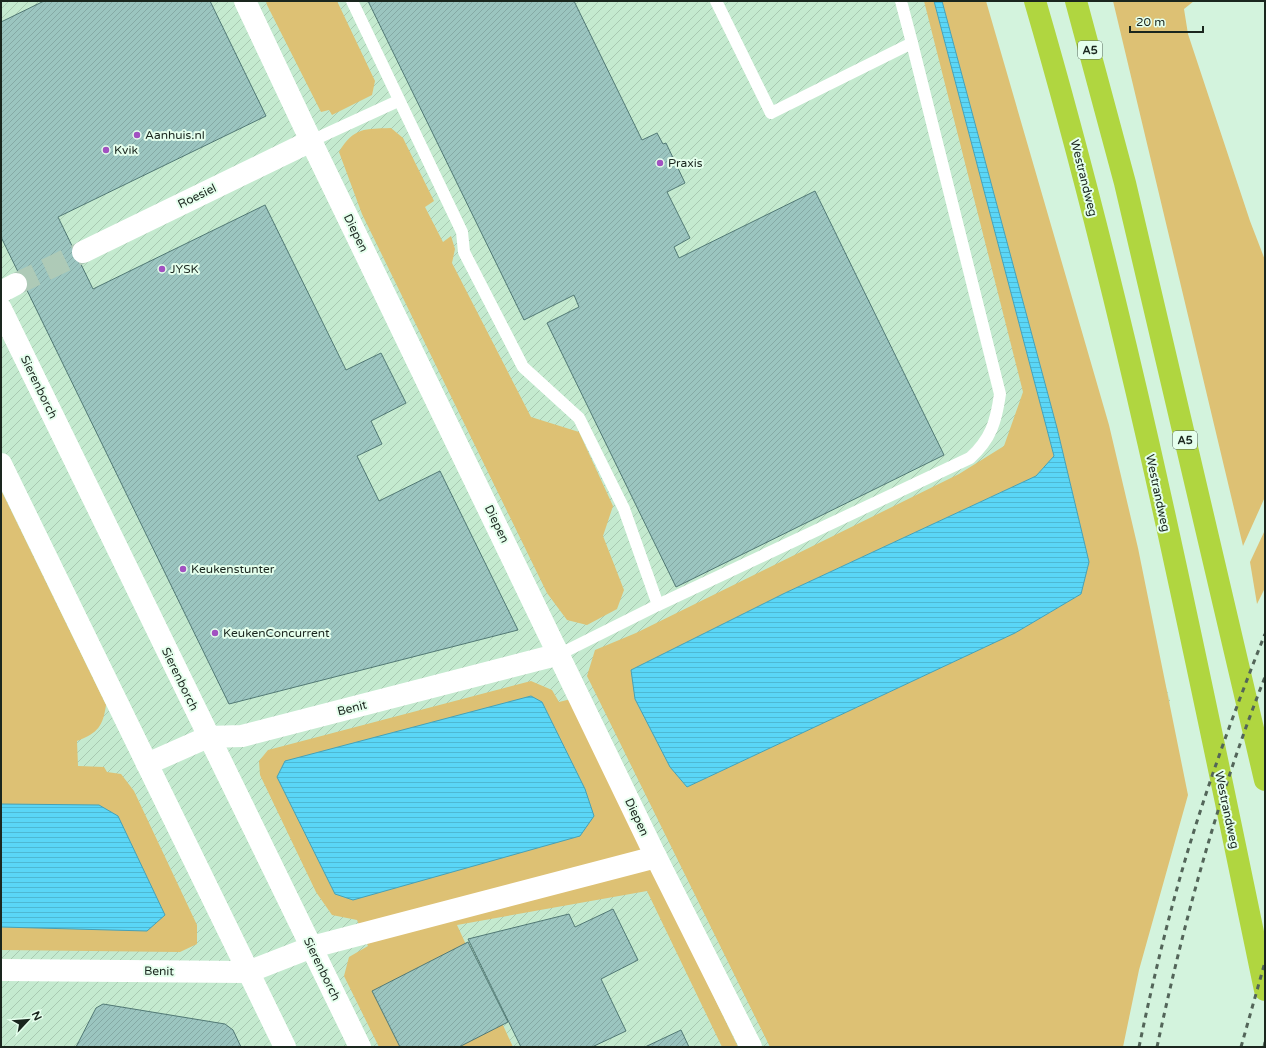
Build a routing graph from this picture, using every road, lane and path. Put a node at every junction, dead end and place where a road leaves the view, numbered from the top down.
1 (245, 1) edge
2 (352, 1) edge
3 (716, 1) edge
4 (901, 1) edge
5 (1035, 1) edge
6 (1076, 1) edge
7 (912, 42) junction
8 (398, 101) junction
9 (310, 141) junction
10 (83, 252) tunnel mouth
11 (1, 309) edge
12 (1, 464) edge
13 (658, 605) junction
14 (560, 654) junction
15 (208, 737) junction
16 (147, 764) junction
17 (1265, 780) edge
18 (656, 857) junction
19 (312, 947) junction
20 (1, 970) edge
21 (248, 972) junction
22 (1265, 990) edge
23 (285, 1047) edge
24 (360, 1047) edge
25 (751, 1047) edge

1 - 9 street, Diepen
2 - 8 lane
3 - 7 lane
4 - 7 lane
5 - 22 highway, Westrandweg
6 - 17 highway, A5
7 - 13 lane
8 - 9 lane
8 - 13 lane
9 - 10 street, Roesiel
9 - 14 street, Diepen
11 - 15 street, Sierenborch
12 - 16 street
13 - 14 lane
14 - 15 street, Benit
14 - 18 street, Diepen
15 - 16 street, Benit
15 - 19 street, Sierenborch
16 - 21 street
18 - 19 street, Benit
18 - 25 street, Diepen
19 - 21 street, Benit
19 - 24 street, Sierenborch
20 - 21 street, Benit
21 - 23 street

